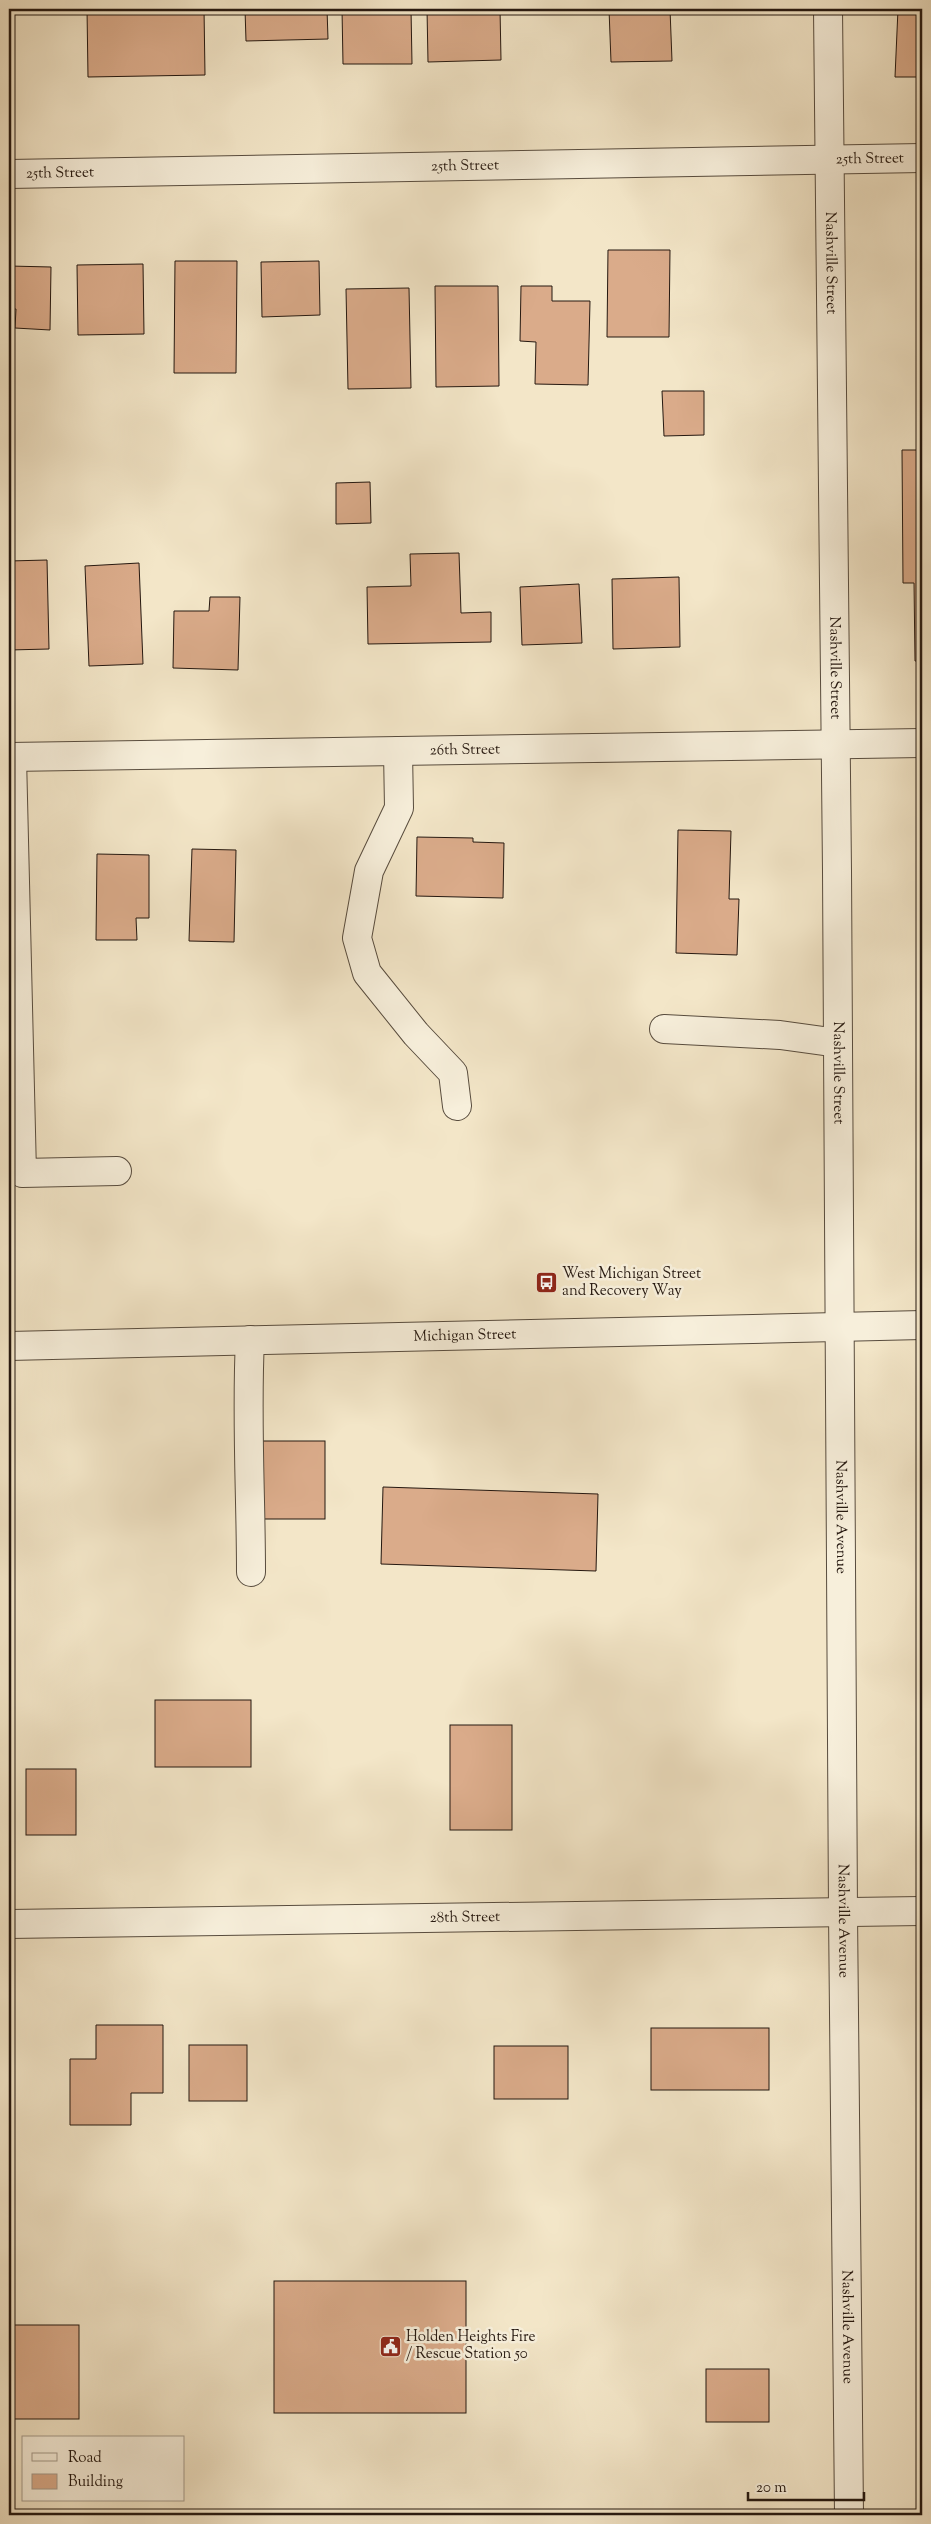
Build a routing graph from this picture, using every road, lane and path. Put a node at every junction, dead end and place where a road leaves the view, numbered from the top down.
1 (828, 9) edge
2 (922, 158) edge
3 (828, 160) junction
4 (9, 174) edge
5 (922, 743) edge
6 (836, 745) junction
7 (398, 751) junction
8 (10, 757) edge
9 (664, 1029) dead end
10 (838, 1043) junction
11 (457, 1106) dead end
12 (117, 1171) dead end
13 (922, 1325) edge
14 (840, 1326) junction
15 (250, 1340) junction
16 (9, 1346) edge
17 (251, 1572) dead end
18 (922, 1911) edge
19 (843, 1913) junction
20 (9, 1924) edge
21 (849, 2515) edge

1 - 3 street, Nashville Street
2 - 3 street, 25th Street
3 - 4 street, 25th Street
3 - 6 street, Nashville Street
5 - 6 street, 26th Street
6 - 7 street, 26th Street
6 - 10 street, Nashville Street
7 - 8 street, 26th Street
7 - 11 street
8 - 12 street
9 - 10 street
10 - 14 street, Nashville Street
13 - 14 street, Michigan Street
14 - 15 street, Michigan Street
14 - 19 street, Nashville Avenue
15 - 16 street, Michigan Street
15 - 17 street
18 - 19 street, 28th Street
19 - 20 street, 28th Street
19 - 21 street, Nashville Avenue

